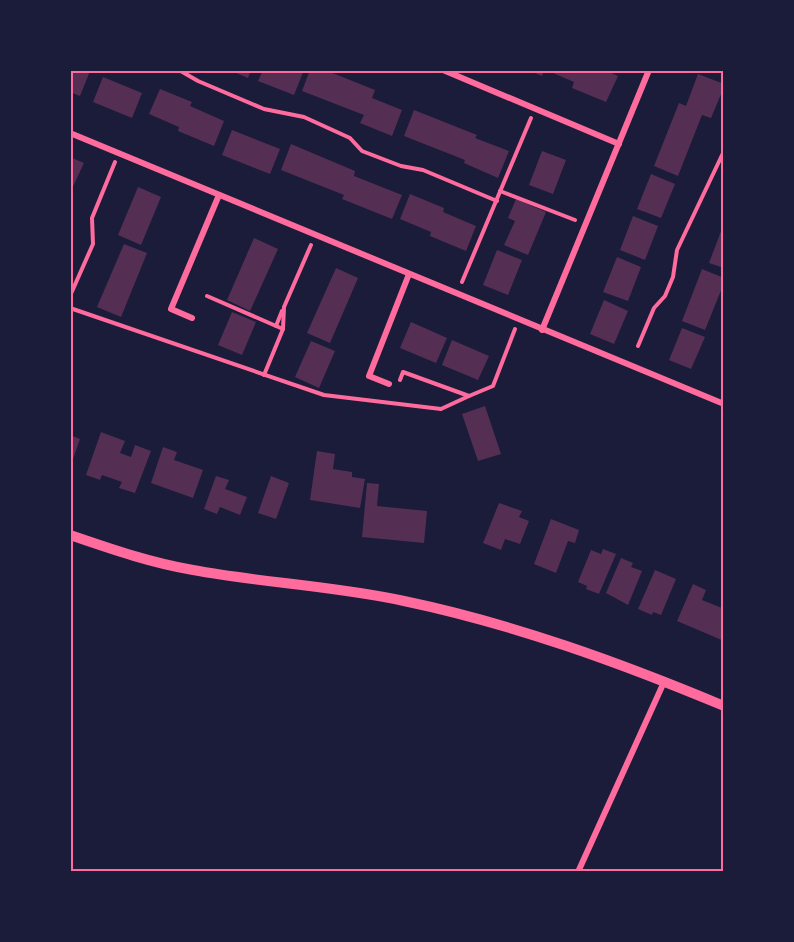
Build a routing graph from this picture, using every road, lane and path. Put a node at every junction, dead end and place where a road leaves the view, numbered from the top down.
1 (179, 70) edge
2 (443, 70) edge
3 (649, 70) edge
4 (535, 109) junction
5 (70, 133) edge
6 (619, 144) junction
7 (723, 151) edge
8 (119, 153) junction
9 (500, 191) junction
10 (219, 195) junction
11 (497, 201) junction
12 (586, 224) junction
13 (315, 235) junction
14 (410, 274) junction
15 (456, 294) junction
16 (70, 296) edge
17 (207, 296) dead end
18 (70, 308) edge
19 (284, 308) junction
20 (192, 318) dead end
21 (519, 320) junction
22 (276, 326) junction
23 (283, 329) junction
24 (542, 330) junction
25 (638, 346) dead end
26 (264, 375) junction
27 (399, 382) dead end
28 (389, 384) dead end
29 (395, 392) dead end
30 (469, 396) junction
31 (723, 402) edge
32 (392, 403) junction
33 (70, 535) edge
34 (664, 682) junction
35 (723, 706) edge
36 (578, 872) edge

1 - 11 path
2 - 4 street
3 - 6 street
4 - 6 street
4 - 9 path
5 - 8 street
6 - 12 street
7 - 25 path
8 - 10 street
8 - 16 path
9 - 11 path
9 - 12 path
10 - 13 street
10 - 20 street
11 - 15 path
12 - 24 street
13 - 14 street
13 - 19 path
14 - 15 street
14 - 28 street
15 - 21 street
17 - 22 path
18 - 26 path
19 - 22 path
19 - 23 path
21 - 24 street
21 - 30 path
22 - 23 path
23 - 26 path
24 - 31 street
26 - 32 path
27 - 30 path
29 - 32 path
30 - 32 path
33 - 34 street
34 - 35 street
34 - 36 street

